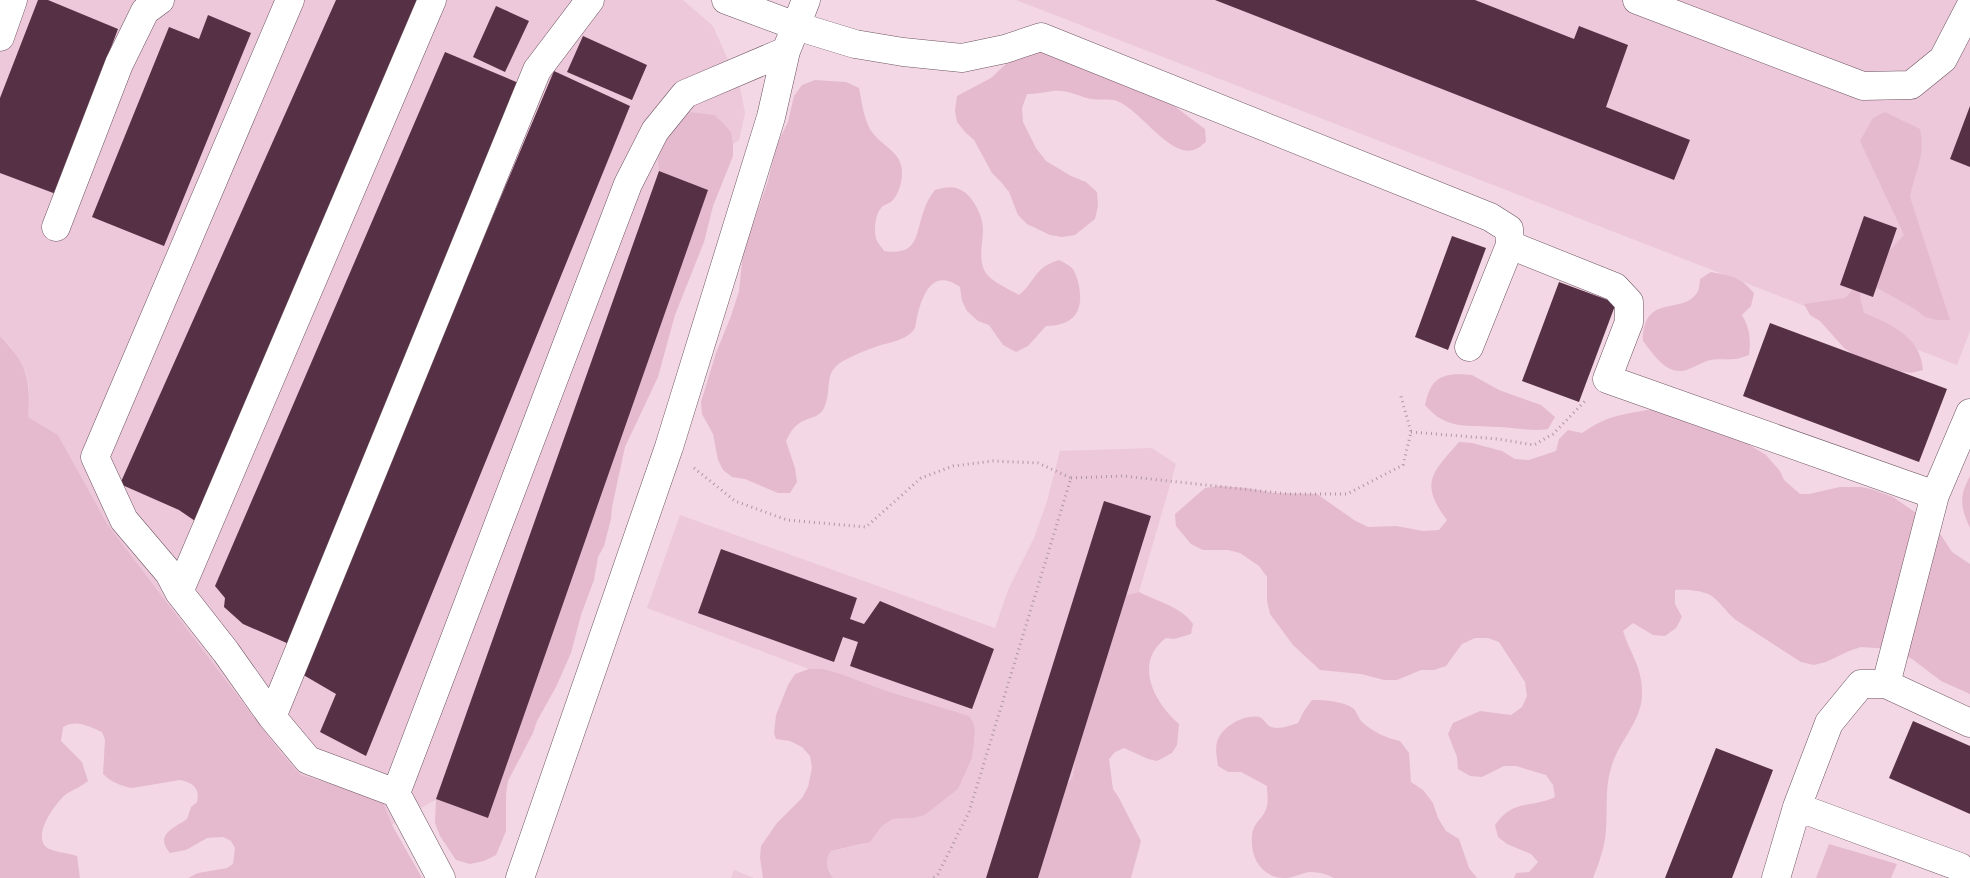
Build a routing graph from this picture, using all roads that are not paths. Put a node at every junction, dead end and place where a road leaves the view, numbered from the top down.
1 (13, 0) edge
2 (160, 0) edge
3 (290, 0) edge
4 (432, 0) edge
5 (590, 0) edge
6 (726, 0) edge
7 (806, 0) edge
8 (1636, 0) edge
9 (1970, 7) edge
10 (796, 26) junction
11 (0, 37) edge
12 (786, 51) junction
13 (56, 227) dead end
14 (1510, 245) junction
15 (1469, 347) dead end
16 (1970, 413) edge
17 (1935, 495) junction
18 (179, 592) junction
19 (1886, 684) junction
20 (272, 717) junction
21 (1970, 723) edge
22 (396, 793) junction
23 (1797, 807) junction
24 (441, 878) edge
25 (520, 878) edge
26 (1776, 878) edge
27 (1966, 878) edge

1 - 11 lane
2 - 13 lane
3 - 18 lane
4 - 18 lane
5 - 20 lane
6 - 10 lane
7 - 10 lane
8 - 9 lane
10 - 12 lane
10 - 14 lane
12 - 22 lane
12 - 25 lane
14 - 15 lane
14 - 17 lane
16 - 17 lane
17 - 19 lane
18 - 20 lane
19 - 21 lane
19 - 23 lane
20 - 22 lane
22 - 24 lane
23 - 26 lane
23 - 27 lane

